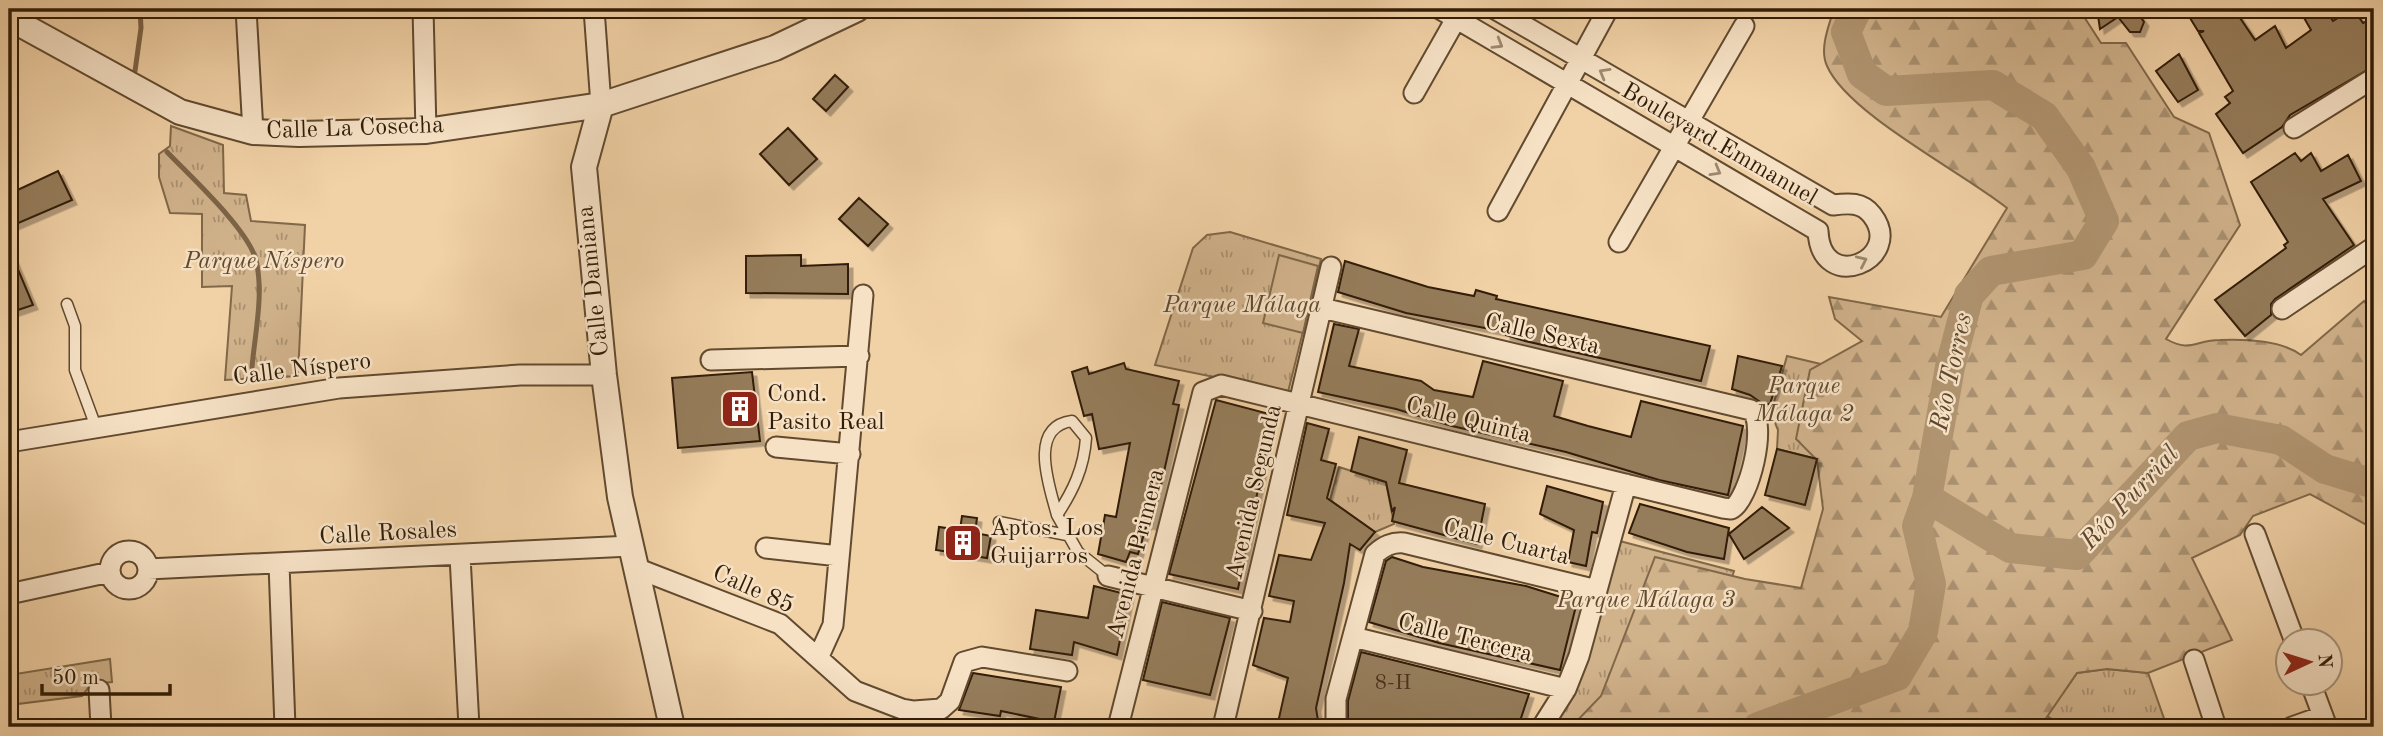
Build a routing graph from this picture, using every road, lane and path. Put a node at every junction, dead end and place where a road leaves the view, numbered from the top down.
1 (246, 9) edge
2 (423, 9) edge
3 (594, 9) edge
4 (857, 9) edge
5 (1495, 9) edge
6 (1608, 9) edge
7 (1453, 12) edge
8 (9, 18) edge
9 (1744, 26) dead end
10 (1580, 59) junction
11 (2374, 78) edge
12 (1566, 83) junction
13 (1414, 93) dead end
14 (601, 105) junction
15 (1689, 122) junction
16 (2294, 128) dead end
17 (426, 131) junction
18 (253, 132) junction
19 (1674, 147) junction
20 (1498, 211) dead end
21 (1619, 242) dead end
22 (2374, 247) edge
23 (1331, 267) dead end
24 (863, 295) dead end
25 (67, 304) dead end
26 (1322, 308) junction
27 (2282, 309) dead end
28 (859, 356) junction
29 (711, 360) dead end
30 (604, 376) junction
31 (1203, 392) joint
32 (1300, 405) junction
33 (96, 427) junction
34 (9, 442) edge
35 (776, 447) dead end
36 (850, 454) junction
37 (1626, 484) junction
38 (1723, 508) joint
39 (1057, 515) junction
40 (999, 522) dead end
41 (2255, 534) dead end
42 (1067, 535) junction
43 (766, 548) dead end
44 (460, 555) junction
45 (839, 556) junction
46 (633, 557) junction
47 (279, 564) junction
48 (148, 569) junction
49 (110, 572) junction
50 (1108, 576) joint
51 (1154, 586) junction
52 (1597, 590) junction
53 (9, 594) edge
54 (1252, 611) junction
55 (2290, 628) edge
56 (1353, 637) junction
57 (819, 656) junction
58 (2194, 660) dead end
59 (1067, 671) dead end
60 (1566, 688) junction
61 (99, 690) dead end
62 (2316, 698) edge
63 (2325, 722) edge
64 (101, 727) edge
65 (285, 727) edge
66 (469, 727) edge
67 (672, 727) edge
68 (1118, 727) edge
69 (1223, 727) edge
70 (1336, 727) edge
71 (1542, 727) edge
72 (2216, 727) edge
73 (2292, 727) edge

1 - 18 street
2 - 17 street
3 - 14 street
4 - 14 street
5 - 10 street, Boulevard Emmanuel
6 - 10 street
7 -> 12 street, Boulevard Emmanuel
7 - 13 street
8 - 18 street, Calle La Cosecha
9 - 15 street
10 - 12 street
15 -> 10 street, Boulevard Emmanuel
11 - 16 street
12 - 19 street, Boulevard Emmanuel
12 - 20 street
14 - 17 street, Calle La Cosecha
14 - 30 street, Calle Damiana
15 - 19 street
19 -> 15 street, Boulevard Emmanuel
17 - 18 street, Calle La Cosecha
19 - 21 street
22 - 27 street
23 - 26 street, Avenida Segunda
24 - 28 street
25 - 33 lane
26 - 32 street, Avenida Segunda
26 - 38 street, Calle Sexta
28 - 29 street
28 - 36 street
30 - 33 street, Calle Níspero
30 - 46 street, Calle Damiana
31 - 32 street, Calle Quinta
31 - 51 street, Avenida Primera
32 - 37 street, Calle Quinta
32 - 54 street, Avenida Segunda
33 - 34 street, Calle Níspero
35 - 36 street
36 - 45 street
37 - 38 street, Calle Quinta
37 - 52 street
39 - 39 lane
39 - 42 lane
40 - 42 lane
41 - 55 street
42 - 50 lane
43 - 45 street
44 - 46 street, Calle Rosales
44 - 47 street, Calle Rosales
44 - 66 street
45 - 57 street
46 - 57 street, Calle 85
46 - 67 street, Calle Damiana
47 - 48 street, Calle Rosales
47 - 65 street
48 - 49 street
48 - 49 street
49 - 53 street
50 - 51 street
51 - 54 street
51 - 68 street, Avenida Primera
52 - 56 street, Calle Cuarta
52 - 60 street
54 - 69 street, Avenida Segunda
56 - 60 street, Calle Tercera
56 - 70 street
57 - 59 street, Calle 85
58 - 72 street
60 - 71 street
61 - 64 street
62 - 63 street
63 - 73 street

